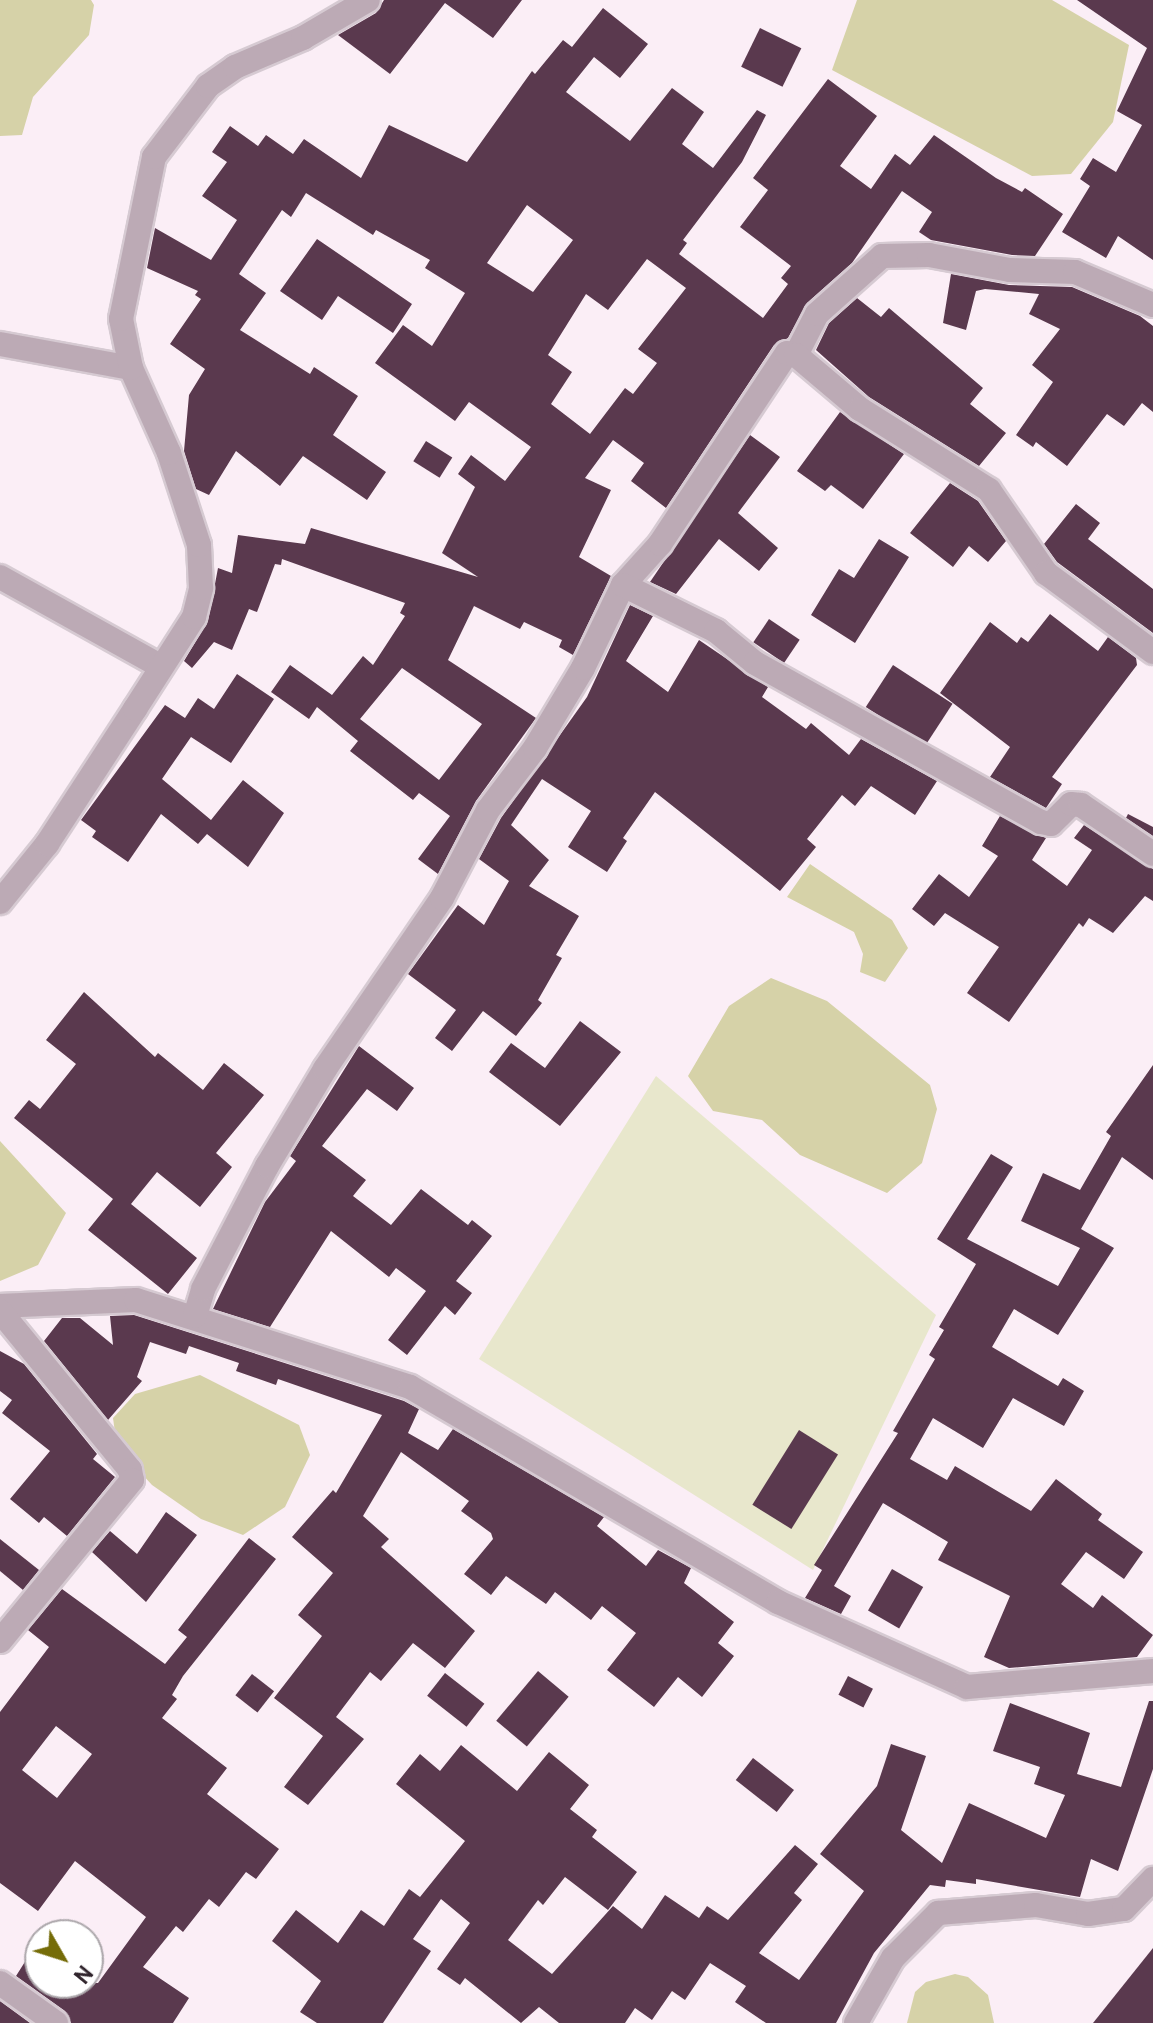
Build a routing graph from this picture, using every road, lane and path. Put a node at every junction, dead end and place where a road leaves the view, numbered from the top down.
1 (368, 0) edge
2 (1153, 305) edge
3 (0, 344) edge
4 (796, 355) junction
5 (131, 368) junction
6 (0, 577) edge
7 (623, 585) junction
8 (1153, 652) edge
9 (160, 666) junction
10 (1153, 854) edge
11 (0, 902) edge
12 (0, 1308) edge
13 (195, 1316) junction
14 (0, 1641) edge
15 (1153, 1671) edge
16 (1153, 1879) edge
17 (0, 1983) edge
18 (56, 2023) edge
19 (856, 2023) edge

1 - 5 street
2 - 4 street
3 - 5 street
4 - 7 street
4 - 8 street
5 - 9 street
6 - 9 street
7 - 10 street
7 - 13 street
9 - 11 street
12 - 13 street
12 - 14 street
13 - 15 street
16 - 19 street
17 - 18 street

